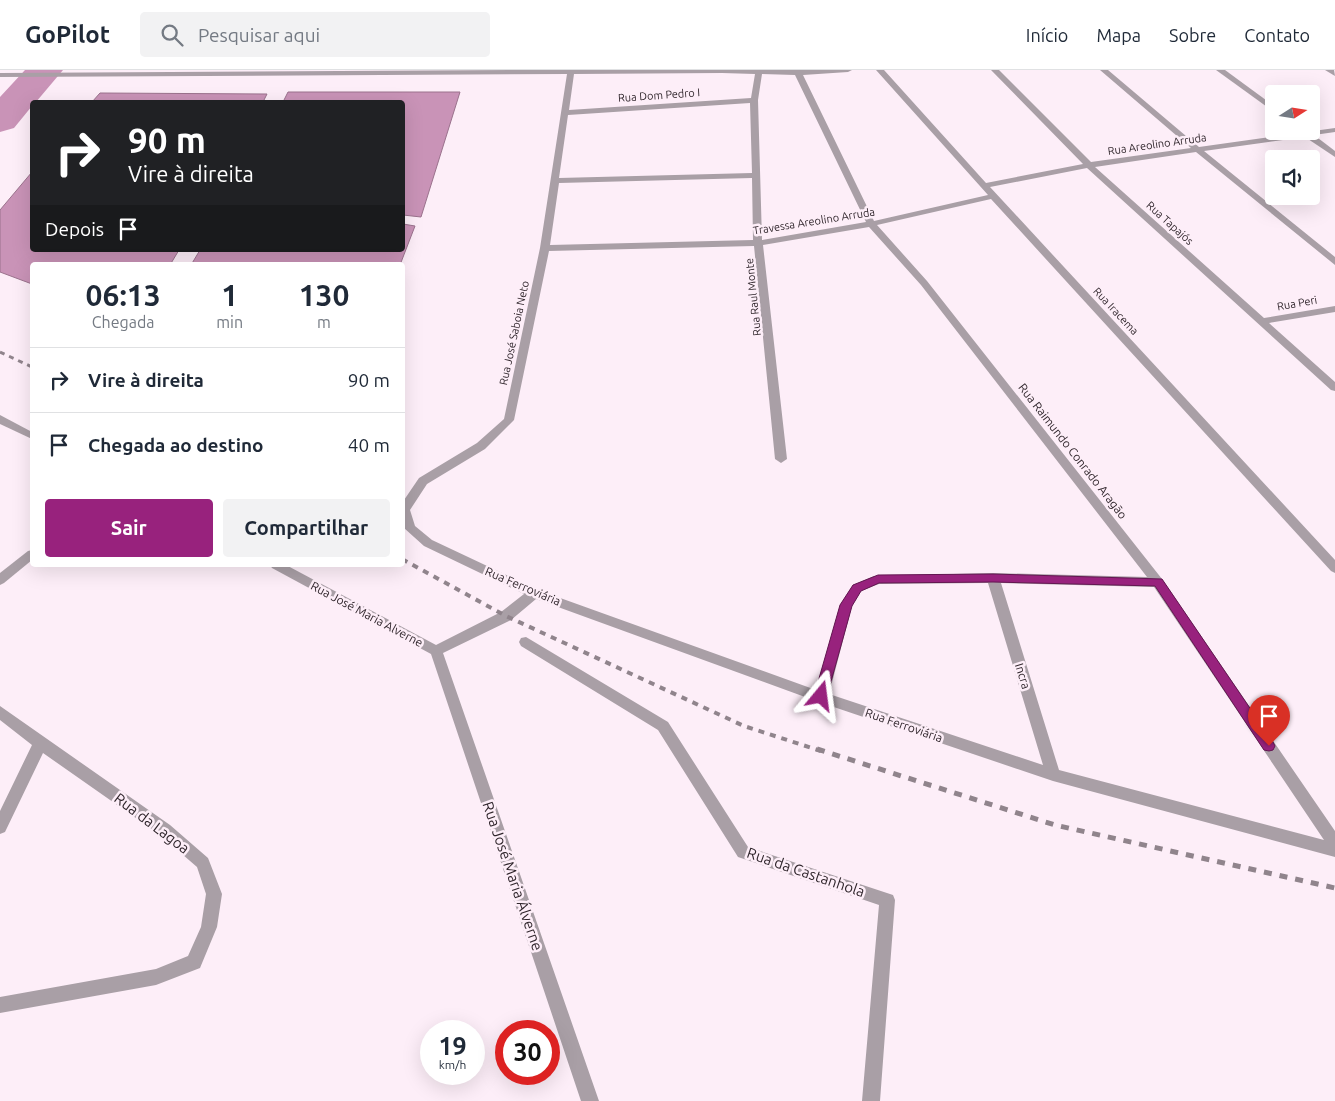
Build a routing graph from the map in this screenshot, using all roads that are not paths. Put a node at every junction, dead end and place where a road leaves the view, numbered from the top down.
1 (848, 70) edge
2 (880, 70) edge
3 (995, 70) edge
4 (1104, 70) edge
5 (1220, 70) edge
6 (1328, 70) edge
7 (570, 71) edge
8 (722, 71) edge
9 (94, 72) edge
10 (759, 72) junction
11 (798, 73) junction
12 (1335, 74) edge
13 (0, 75) edge
14 (754, 100) junction
15 (1265, 103) edge
16 (565, 113) junction
17 (1335, 130) edge
18 (1320, 131) edge
19 (1265, 139) edge
20 (1315, 140) edge
21 (1198, 150) junction
22 (1335, 154) edge
23 (1088, 165) junction
24 (757, 175) junction
25 (555, 180) junction
26 (984, 186) junction
27 (994, 196) junction
28 (871, 224) junction
29 (758, 243) junction
30 (545, 248) junction
31 (1335, 262) edge
32 (1335, 309) edge
33 (1263, 321) junction
34 (1335, 388) edge
35 (0, 419) edge
36 (30, 435) edge
37 (781, 459) dead end
38 (405, 508) edge
39 (405, 513) edge
40 (428, 543) joint
41 (30, 556) edge
42 (280, 567) edge
43 (1335, 568) edge
44 (993, 578) junction
45 (0, 580) edge
46 (1158, 582) junction
47 (534, 593) junction
48 (526, 642) dead end
49 (436, 651) junction
50 (821, 696) junction
51 (0, 712) edge
52 (40, 743) junction
53 (1053, 775) junction
54 (0, 827) edge
55 (1335, 844) edge
56 (1335, 850) edge
57 (0, 1005) edge
58 (590, 1101) edge
59 (871, 1101) edge

1 - 11 street
2 - 26 street, Rua Iracema
3 - 23 street, Rua Tapajós
4 - 21 street
5 - 15 street
6 - 12 street
7 - 8 street
7 - 9 street
7 - 16 street, Rua José Saboia Neto
8 - 10 street
9 - 13 street
10 - 11 street
10 - 14 street, Rua Raul Monte
11 - 28 street, Rua Raimundo Conrado Aragão
14 - 16 street, Rua Dom Pedro I
14 - 24 street, Rua Raul Monte
16 - 25 street, Rua José Saboia Neto
17 - 18 street, Rua Areolino Arruda
19 - 21 street, Rua Areolino Arruda
20 - 22 street
21 - 23 street, Rua Areolino Arruda
21 - 31 street
23 - 26 street, Rua Areolino Arruda
23 - 33 street, Rua Tapajós
24 - 25 street
24 - 29 street, Rua Raul Monte
25 - 30 street, Rua José Saboia Neto
26 - 27 street, Rua Iracema
27 - 28 street, Travessa Areolino Arruda
27 - 43 street, Rua Iracema
28 - 29 street, Travessa Areolino Arruda
28 - 46 street, Rua Raimundo Conrado Aragão
29 - 30 street, Travessa Areolino Arruda
29 - 37 street, Rua Raul Monte
30 - 38 street, Rua José Saboia Neto
32 - 33 street, Rua Peri
33 - 34 street, Rua Tapajós
35 - 36 street
39 - 40 street, Rua José Saboia Neto
40 - 47 street, Rua Ferroviária
41 - 45 street
42 - 49 street, Rua José Maria Alverne
44 - 46 street
44 - 50 street
44 - 53 street, Incra
46 - 55 street, Rua Raimundo Conrado Aragão
47 - 49 street, Rua José Maria Alverne
47 - 50 street, Rua Ferroviária
48 - 59 street, Rua da Castanhola
49 - 58 street, Rua José Maria Álverne
50 - 53 street, Rua Ferroviária
51 - 52 street, Rua da Lagoa
52 - 54 street
52 - 57 street, Rua da Lagoa
53 - 56 street, Rua Ferroviária

